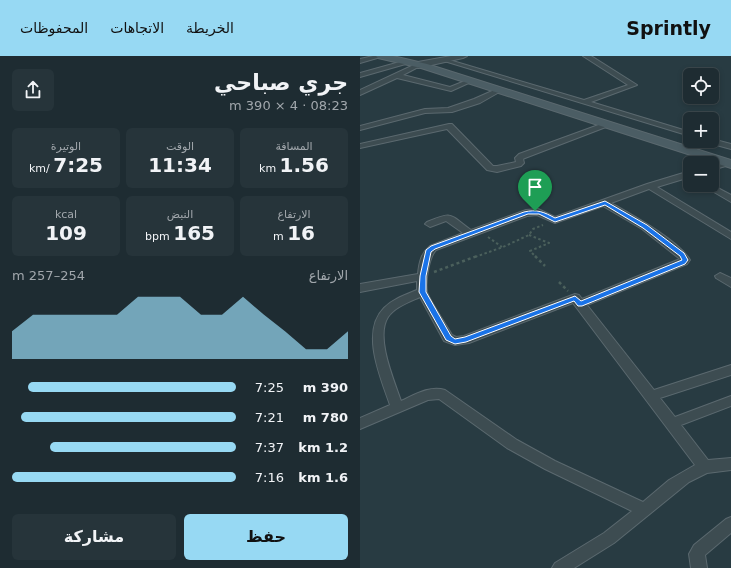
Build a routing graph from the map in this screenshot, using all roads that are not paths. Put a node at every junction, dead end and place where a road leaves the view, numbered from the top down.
1 (381, 56) edge
2 (463, 56) edge
3 (586, 56) edge
4 (392, 57) edge
5 (444, 60) junction
6 (360, 61) edge
7 (407, 62) junction
8 (418, 65) junction
9 (360, 75) edge
10 (398, 76) junction
11 (470, 81) junction
12 (499, 90) junction
13 (360, 93) edge
14 (584, 102) junction
15 (607, 125) junction
16 (360, 128) edge
17 (683, 132) edge
18 (719, 143) edge
19 (360, 146) edge
20 (731, 147) edge
21 (729, 164) edge
22 (719, 166) edge
23 (683, 177) edge
24 (650, 186) junction
25 (718, 192) edge
26 (731, 199) edge
27 (605, 203) junction
28 (430, 224) dead end
29 (474, 233) junction
30 (731, 236) edge
31 (423, 276) junction
32 (720, 276) dead end
33 (731, 282) edge
34 (360, 288) edge
35 (422, 292) junction
36 (580, 304) junction
37 (731, 370) edge
38 (651, 396) junction
39 (731, 401) edge
40 (397, 408) junction
41 (674, 423) junction
42 (360, 424) edge
43 (731, 464) edge
44 (704, 466) junction
45 (644, 510) junction
46 (731, 524) edge
47 (560, 568) edge
48 (700, 568) edge

1 - 4 main road
1 - 6 street
2 - 5 street
3 - 14 street
4 - 7 main road
5 - 8 street
5 - 14 street
7 - 8 main road
7 - 9 street
8 - 10 street
8 - 11 main road
10 - 11 street
10 - 13 street
11 - 12 main road
12 - 15 main road
12 - 16 street
14 - 17 street
15 - 19 street
15 - 21 main road
18 - 20 street
21 - 22 street
23 - 24 street
24 - 27 street
24 - 30 street
25 - 26 street
27 - 29 street
27 - 36 street
28 - 29 street
29 - 31 street
31 - 34 street
31 - 35 street
32 - 33 street
35 - 36 street
35 - 40 street
36 - 38 street
37 - 38 street
38 - 41 street
39 - 41 street
40 - 42 street
40 - 45 street
41 - 44 street
43 - 44 street
44 - 45 street
45 - 47 street
46 - 48 street

